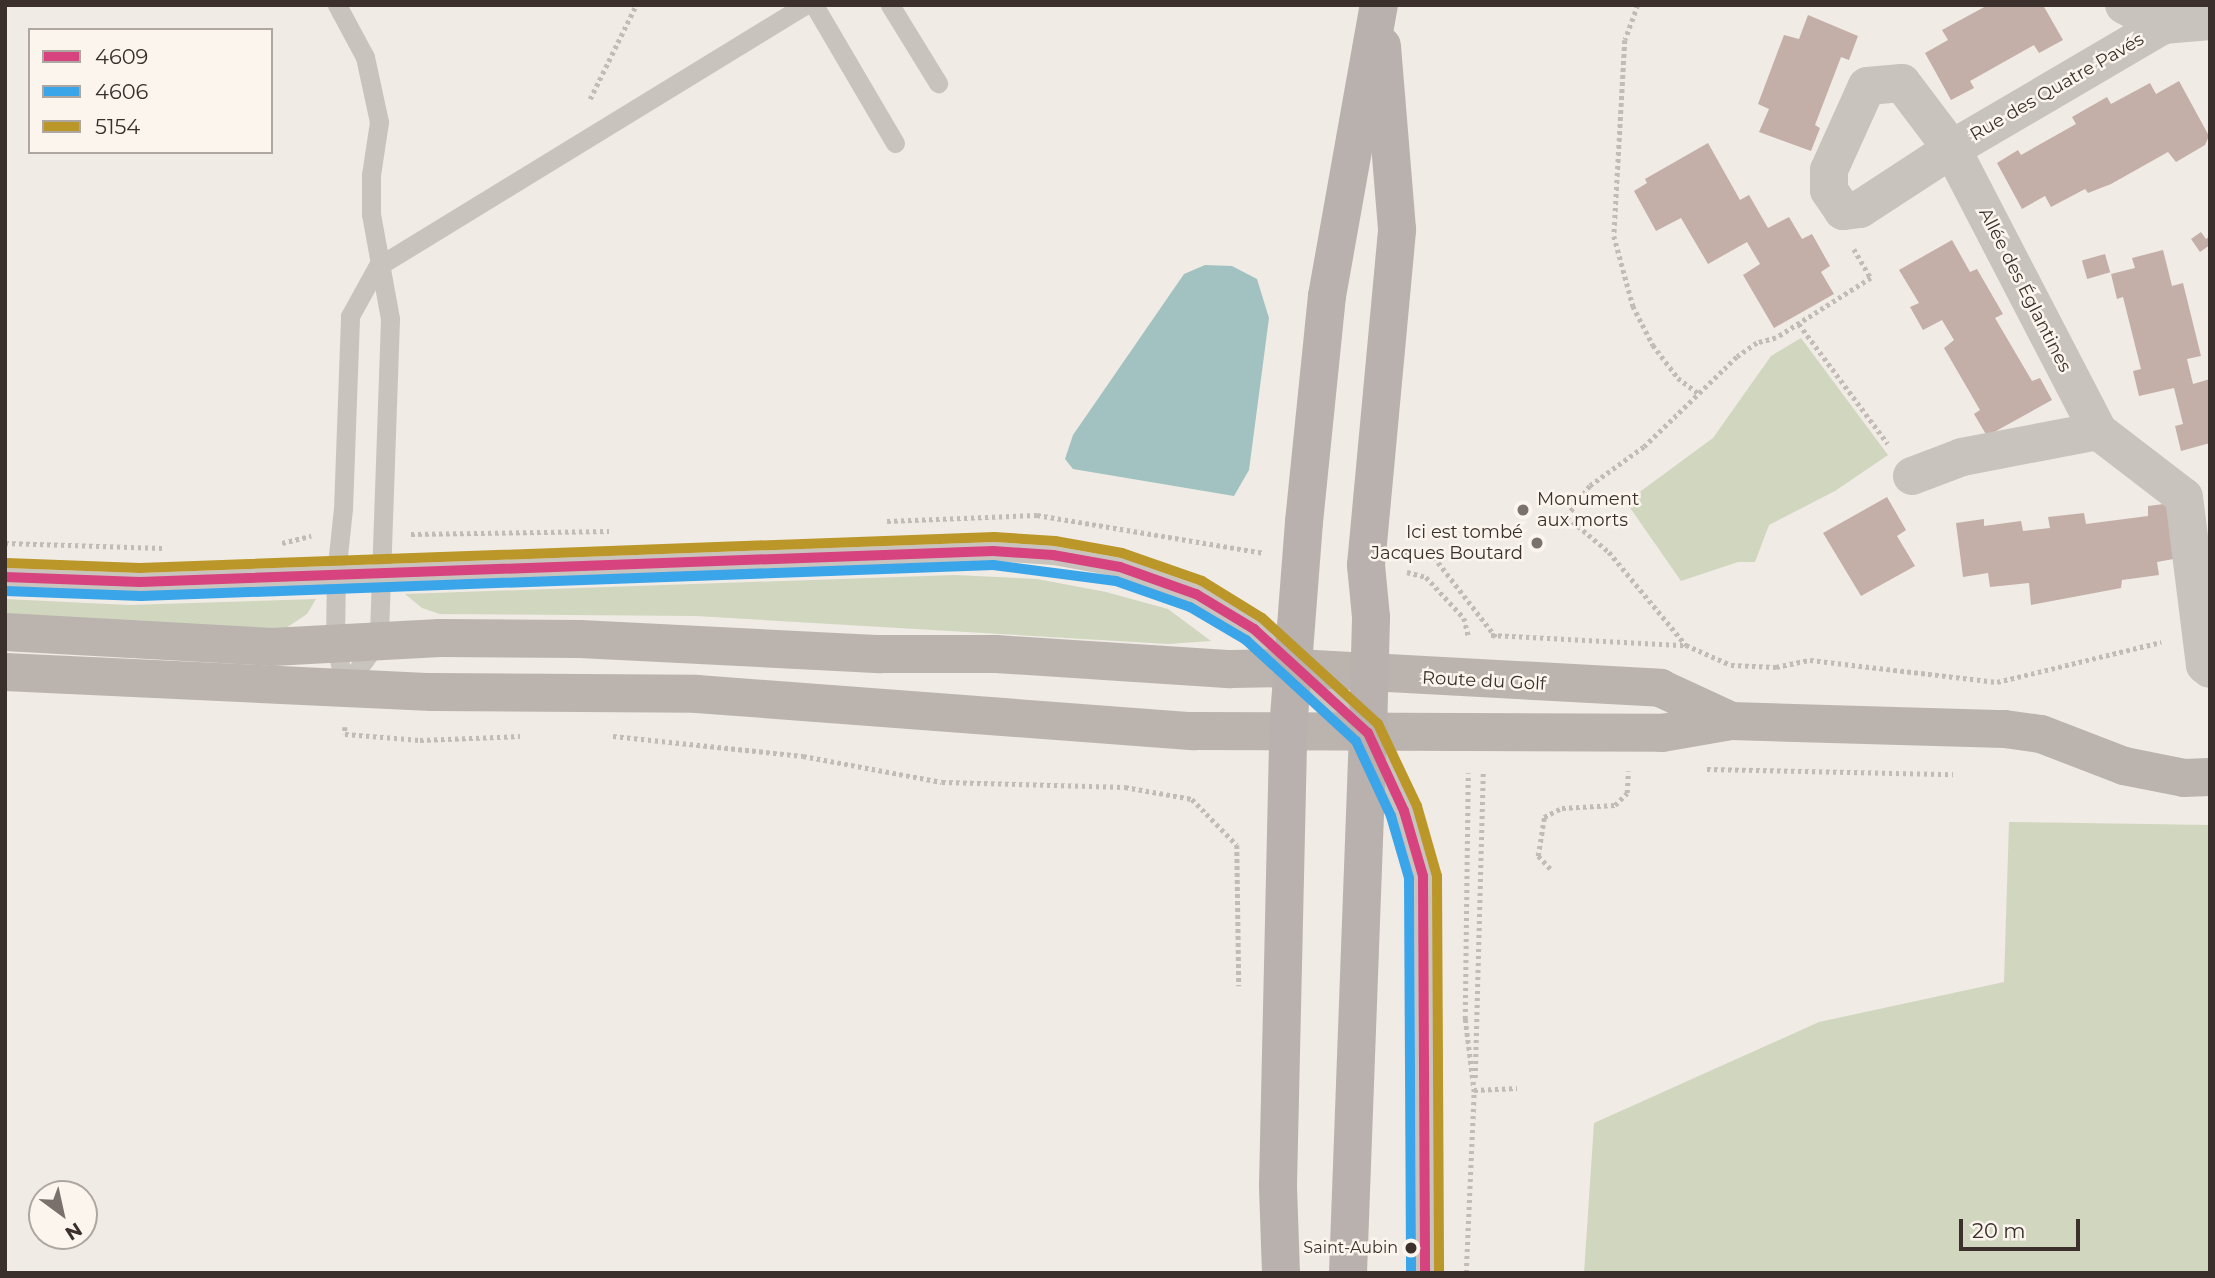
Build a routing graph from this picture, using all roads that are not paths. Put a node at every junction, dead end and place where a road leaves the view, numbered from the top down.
1 (337, 5) edge
2 (805, 5) edge
3 (814, 5) edge
4 (890, 5) edge
5 (1379, 5) edge
6 (2124, 5) edge
7 (2210, 21) edge
8 (2163, 25) junction
9 (938, 83) dead end
10 (895, 143) dead end
11 (1952, 149) junction
12 (1843, 211) joint
13 (377, 267) junction
14 (2098, 431) junction
15 (1912, 476) road end
16 (379, 571) junction
17 (336, 574) junction
18 (5, 577) edge
19 (5, 632) edge
20 (379, 640) junction
21 (335, 642) junction
22 (1296, 668) junction
23 (2210, 669) edge
24 (5, 672) edge
25 (1369, 676) junction
26 (345, 687) junction
27 (1731, 721) junction
28 (1288, 730) junction
29 (1368, 733) junction
30 (2210, 777) edge
31 (1281, 1273) edge
32 (1348, 1273) edge
33 (1425, 1273) edge

1 - 13 lane
2 - 13 lane
3 - 10 lane
4 - 9 lane
5 - 22 main road
5 - 25 main road
6 - 8 street
7 - 8 street
8 - 11 street, Rue des Quatre Pavés
11 - 12 street, Rue des Quatre Pavés
11 - 12 street, Allée des Églantines
11 - 14 street, Allée des Églantines
13 - 16 lane
13 - 17 lane
14 - 15 street
14 - 23 street, Allée des Églantines
16 - 17 lane
16 - 20 lane
16 - 22 lane
17 - 18 lane
17 - 21 lane
19 - 21 main road, Route du Golf
20 - 21 main road, Route du Golf
20 - 22 main road, Route du Golf
20 - 26 lane
21 - 26 lane
22 - 25 main road, Route du Golf
22 - 28 main road
22 - 29 lane
24 - 26 main road, Route du Golf
25 - 27 main road, Route du Golf
25 - 29 main road
26 - 28 main road, Route du Golf
27 - 29 main road, Route du Golf
27 - 30 main road, Route du Golf
28 - 29 main road, Route du Golf
28 - 31 main road
29 - 32 main road
29 - 33 lane

